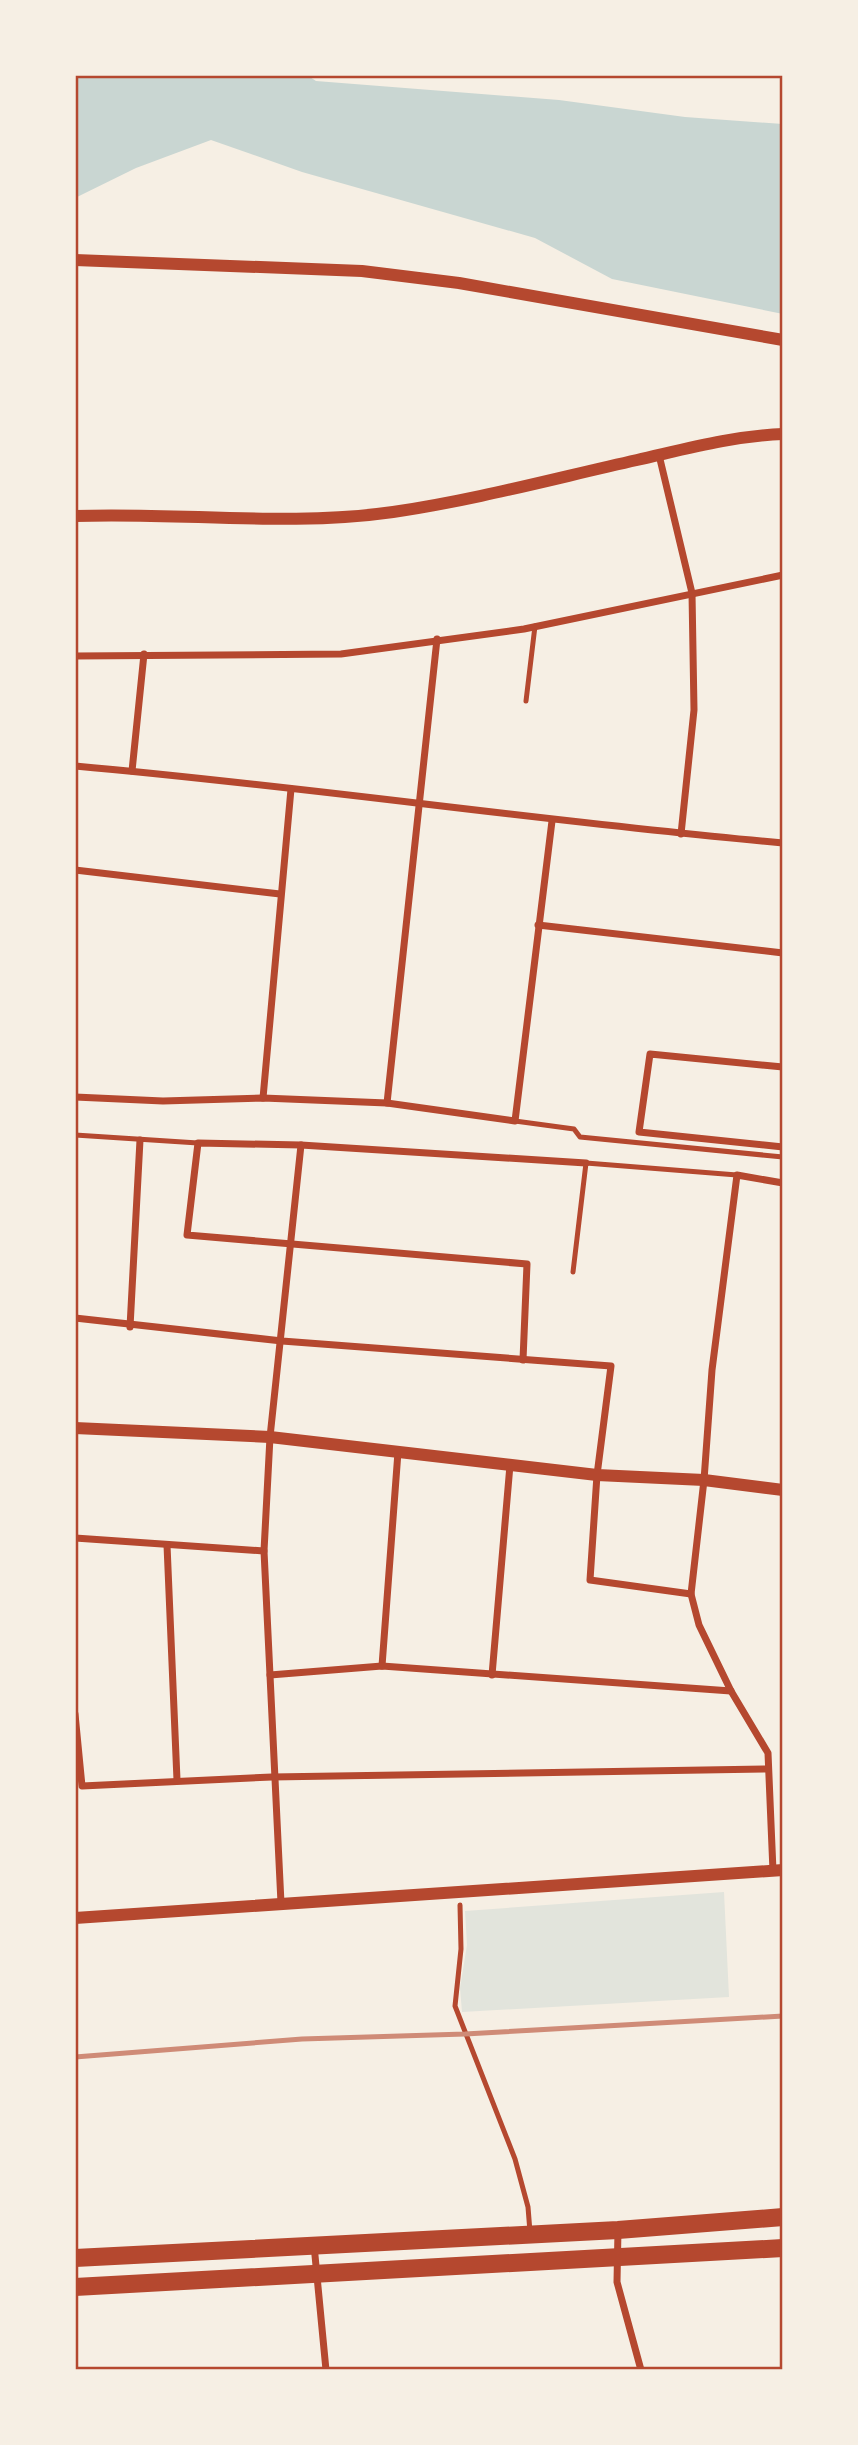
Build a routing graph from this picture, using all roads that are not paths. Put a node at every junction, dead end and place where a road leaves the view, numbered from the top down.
1 (75, 260) edge
2 (783, 340) edge
3 (783, 433) edge
4 (659, 455) junction
5 (75, 516) edge
6 (783, 575) edge
7 (692, 593) junction
8 (535, 626) junction
9 (437, 639) junction
10 (144, 654) junction
11 (75, 656) edge
12 (526, 701) dead end
13 (75, 766) edge
14 (132, 771) junction
15 (291, 789) junction
16 (420, 803) junction
17 (552, 821) junction
18 (681, 834) junction
19 (783, 843) edge
20 (75, 870) edge
21 (280, 894) junction
22 (538, 926) junction
23 (783, 953) edge
24 (783, 1067) edge
25 (75, 1097) edge
26 (262, 1098) junction
27 (387, 1103) junction
28 (515, 1121) junction
29 (75, 1135) edge
30 (140, 1140) junction
31 (198, 1143) junction
32 (301, 1145) junction
33 (783, 1147) edge
34 (783, 1157) edge
35 (586, 1163) junction
36 (737, 1175) junction
37 (783, 1183) edge
38 (291, 1245) junction
39 (573, 1272) dead end
40 (75, 1318) edge
41 (130, 1327) junction
42 (282, 1341) junction
43 (523, 1360) junction
44 (75, 1428) edge
45 (270, 1437) junction
46 (398, 1452) junction
47 (510, 1465) junction
48 (597, 1475) junction
49 (704, 1480) junction
50 (783, 1490) edge
51 (75, 1538) edge
52 (167, 1545) junction
53 (264, 1551) junction
54 (691, 1594) junction
55 (382, 1666) junction
56 (270, 1675) junction
57 (492, 1675) junction
58 (731, 1691) junction
59 (75, 1714) edge
60 (767, 1769) junction
61 (272, 1777) junction
62 (177, 1780) junction
63 (778, 1870) edge
64 (281, 1903) junction
65 (460, 1905) dead end
66 (75, 1918) edge
67 (783, 2217) edge
68 (618, 2230) junction
69 (531, 2234) junction
70 (314, 2245) junction
71 (783, 2248) edge
72 (75, 2258) edge
73 (617, 2259) junction
74 (317, 2276) junction
75 (75, 2287) edge
76 (326, 2370) edge
77 (641, 2370) edge

1 - 2 street
3 - 4 street
4 - 5 street
4 - 7 street
6 - 7 street
7 - 8 street
7 - 18 street
8 - 9 street
8 - 12 lane
9 - 10 street
9 - 16 street
10 - 11 street
10 - 14 street
13 - 14 street
14 - 15 street
15 - 16 street
15 - 21 street
16 - 17 street
16 - 27 street
17 - 18 street
17 - 22 street
18 - 19 street
20 - 21 street
21 - 26 street
22 - 23 street
22 - 28 street
24 - 33 street
25 - 26 street
26 - 27 street
27 - 28 street
28 - 34 lane
29 - 30 lane
30 - 31 lane
30 - 41 street
31 - 32 street
31 - 38 street
32 - 35 street
32 - 38 street
35 - 36 lane
35 - 39 lane
36 - 37 street
36 - 49 street
38 - 42 street
38 - 43 street
40 - 41 street
41 - 42 street
42 - 43 street
42 - 45 street
43 - 48 street
44 - 45 street
45 - 46 street
45 - 53 street
46 - 47 street
46 - 55 street
47 - 48 street
47 - 57 street
48 - 49 street
48 - 54 street
49 - 50 street
49 - 54 street
51 - 52 street
52 - 53 street
52 - 62 street
53 - 56 street
54 - 58 street
55 - 56 street
55 - 57 street
56 - 61 street
57 - 58 street
58 - 60 street
59 - 62 street
60 - 61 street
60 - 63 street
61 - 62 street
61 - 64 street
63 - 64 street
64 - 66 street
65 - 69 lane
67 - 68 highway
68 - 69 highway
68 - 73 street
69 - 70 highway
70 - 72 highway
70 - 74 street
71 - 73 highway
73 - 74 highway
73 - 77 street
74 - 75 highway
74 - 76 street

